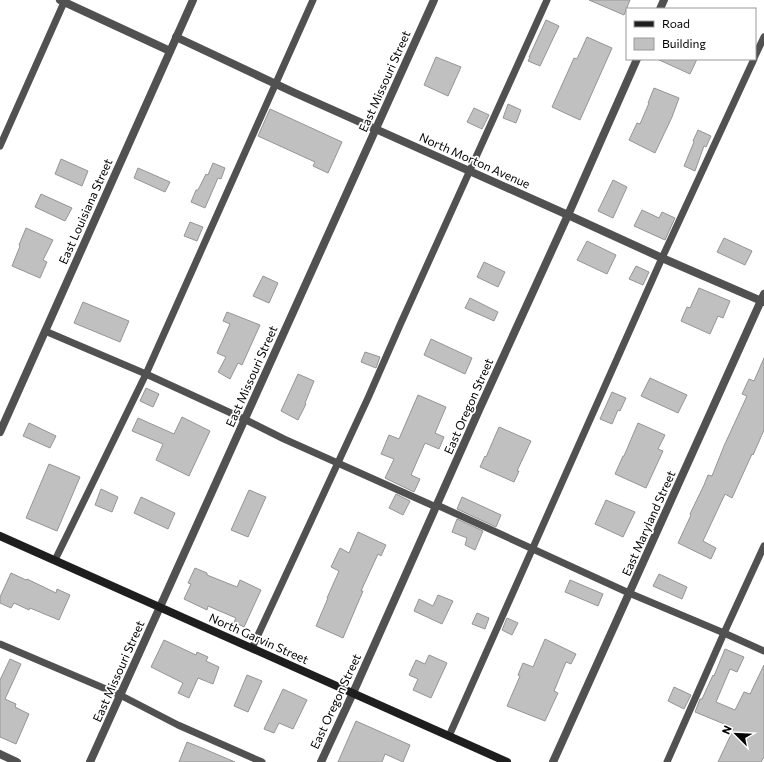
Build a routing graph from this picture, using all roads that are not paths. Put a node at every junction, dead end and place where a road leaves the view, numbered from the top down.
1 (193, 0) edge
2 (314, 0) edge
3 (434, 0) edge
4 (547, 0) edge
5 (63, 1) edge
6 (176, 37) junction
7 (764, 37) edge
8 (170, 51) junction
9 (756, 54) edge
10 (637, 60) edge
11 (754, 60) edge
12 (276, 84) junction
13 (376, 129) junction
14 (0, 146) edge
15 (470, 171) junction
16 (568, 215) junction
17 (662, 258) junction
18 (763, 299) edge
19 (45, 331) junction
20 (146, 374) junction
21 (3, 419) edge
22 (244, 419) junction
23 (0, 432) edge
24 (338, 462) junction
25 (437, 506) junction
26 (0, 536) edge
27 (764, 546) edge
28 (533, 549) junction
29 (55, 560) junction
30 (629, 594) junction
31 (160, 607) junction
32 (724, 633) junction
33 (0, 644) edge
34 (252, 648) junction
35 (764, 651) edge
36 (353, 693) junction
37 (120, 695) junction
38 (449, 736) junction
39 (0, 754) edge
40 (17, 762) edge
41 (90, 762) edge
42 (262, 762) edge
43 (321, 762) edge
44 (507, 762) edge
45 (553, 762) edge
46 (667, 762) edge

1 - 6 street, East Louisiana Street
2 - 12 lane
3 - 13 street, East Missouri Street
4 - 15 lane
5 - 8 street
5 - 14 lane
6 - 8 street, East Louisiana Street
6 - 12 street, North Morton Avenue
7 - 9 lane
8 - 19 street, East Louisiana Street
10 - 16 street, East Oregon Street
11 - 17 lane
12 - 13 street, North Morton Avenue
12 - 20 lane
13 - 15 street, North Morton Avenue
13 - 22 street, East Missouri Street
15 - 16 street, North Morton Avenue
15 - 24 lane
16 - 17 street, North Morton Avenue
16 - 25 street, East Oregon Street
17 - 18 street, North Morton Avenue
17 - 28 lane
18 - 30 street, East Maryland Street
19 - 20 lane
19 - 21 street, East Louisiana Street
20 - 22 lane
20 - 29 lane
21 - 23 street, East Louisiana Street
22 - 24 lane
22 - 31 street, East Missouri Street
24 - 25 lane
24 - 34 lane
25 - 28 lane
25 - 36 street, East Oregon Street
26 - 29 main road, North Garvin Street
27 - 32 lane
28 - 30 lane
28 - 38 lane
29 - 31 main road, North Garvin Street
30 - 32 lane
30 - 45 street, East Maryland Street
31 - 34 main road, North Garvin Street
31 - 37 street, East Missouri Street
32 - 35 lane
32 - 46 lane
33 - 37 lane
34 - 36 main road, North Garvin Street
36 - 38 main road, North Garvin Street
36 - 43 street, East Oregon Street
37 - 41 street, East Missouri Street
37 - 42 lane
38 - 44 main road, North Garvin Street
39 - 40 street

